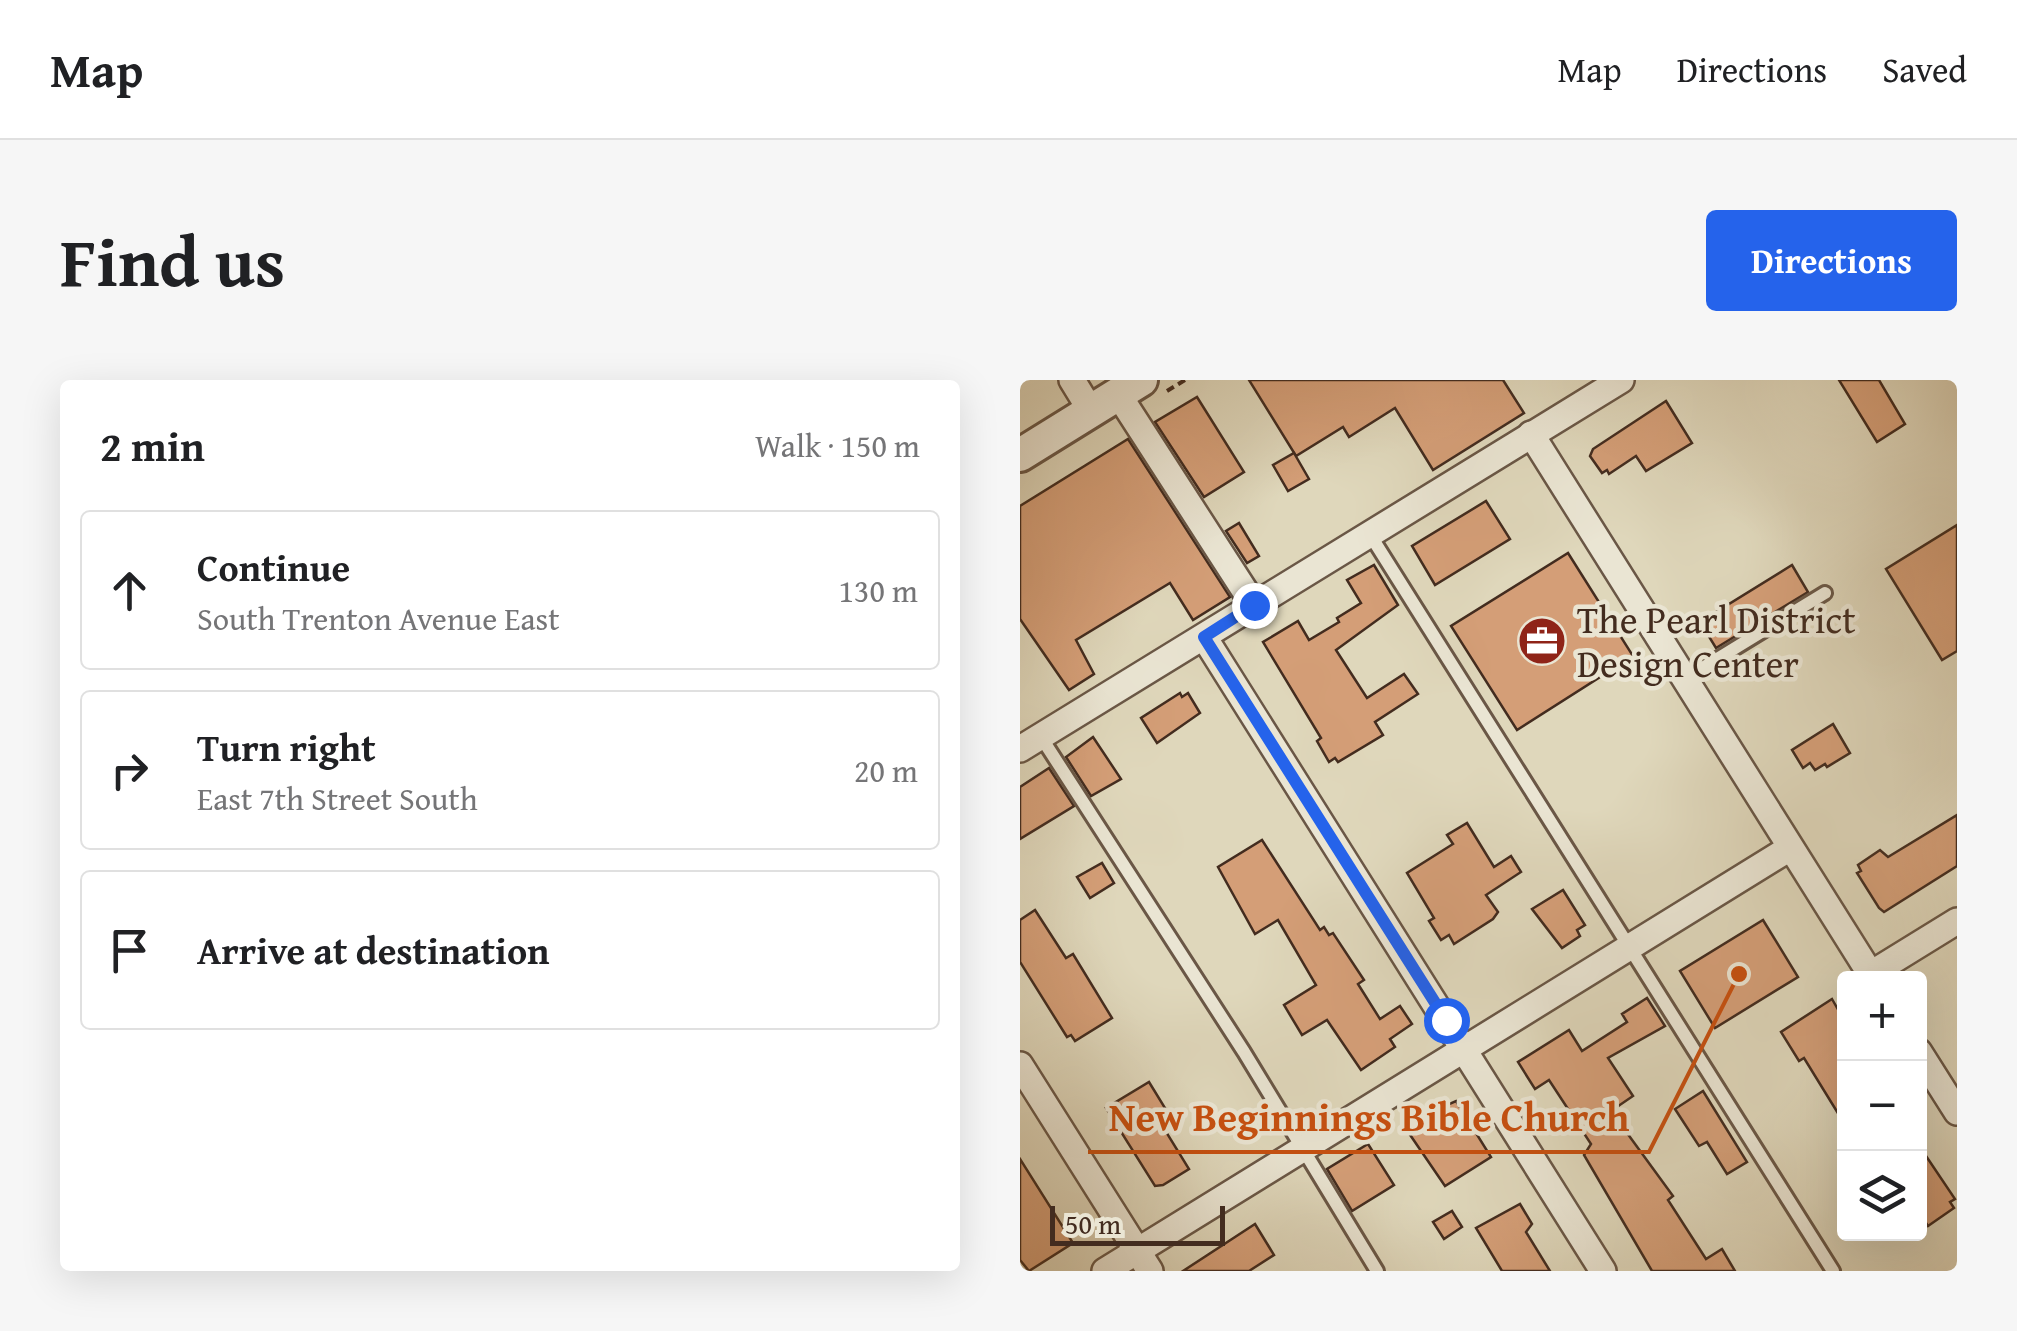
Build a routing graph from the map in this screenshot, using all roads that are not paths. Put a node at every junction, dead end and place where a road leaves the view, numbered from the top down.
1 (1072, 380) edge
2 (1621, 380) edge
3 (1588, 388) edge
4 (1117, 395) edge
5 (1531, 434) junction
6 (1020, 454) edge
7 (1369, 533) junction
8 (1825, 593) dead end
9 (1254, 605) junction
10 (1204, 637) junction
11 (1684, 680) junction
12 (1030, 743) edge
13 (1790, 848) junction
14 (1957, 921) edge
15 (1630, 946) junction
16 (1869, 971) edge
17 (1880, 971) edge
18 (1463, 1048) junction
19 (1926, 1061) edge
20 (1020, 1066) edge
21 (1957, 1112) edge
22 (1300, 1150) junction
23 (1144, 1261) edge
24 (1105, 1271) edge
25 (1377, 1271) edge
26 (1603, 1271) edge
27 (1833, 1271) edge

1 - 4 street
2 - 3 street
3 - 5 street
4 - 6 street
4 - 9 street
5 - 7 street
5 - 11 street
7 - 9 street
7 - 15 lane
8 - 11 lane
9 - 10 street
10 - 12 street
10 - 18 street
11 - 13 street
12 - 22 lane
13 - 15 street
13 - 16 street
14 - 17 street
15 - 18 street
15 - 27 lane
18 - 22 street
18 - 26 street
19 - 21 street
20 - 23 street
22 - 23 street
22 - 25 lane
23 - 24 street

